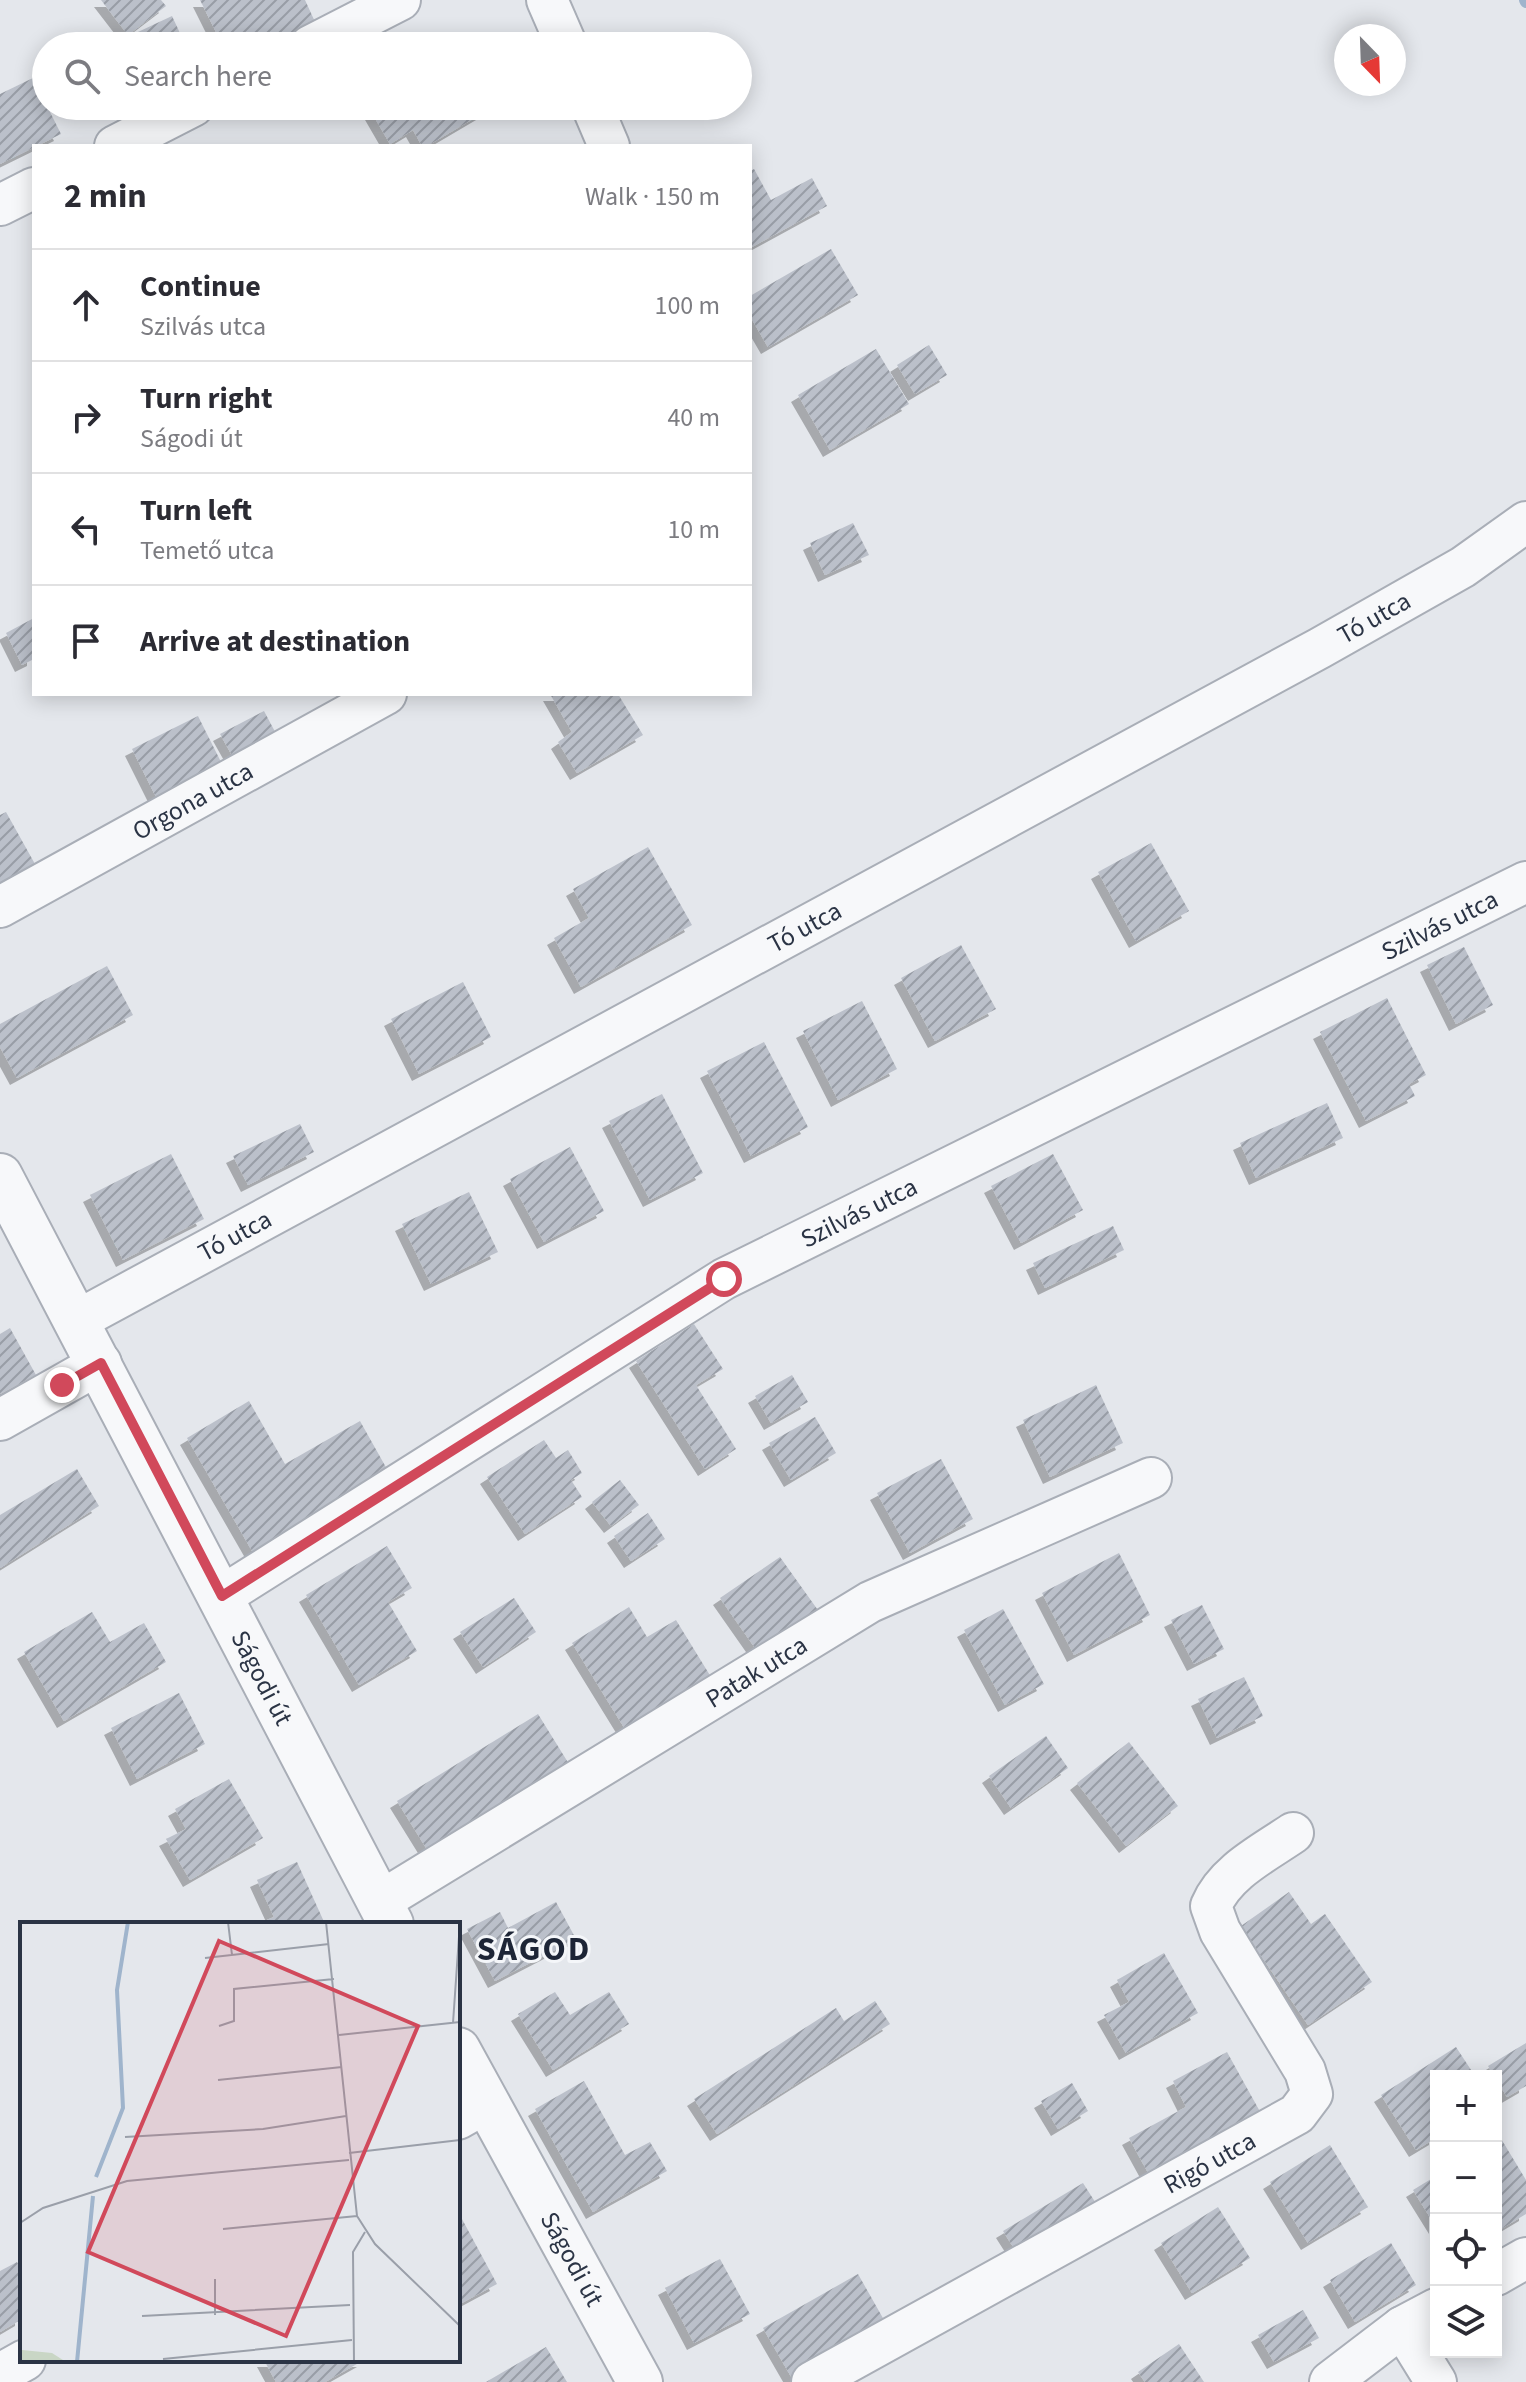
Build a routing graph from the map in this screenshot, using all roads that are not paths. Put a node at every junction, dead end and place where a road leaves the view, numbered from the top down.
1 (400, 0) edge
2 (547, 0) edge
3 (337, 32) edge
4 (561, 32) edge
5 (166, 120) edge
6 (598, 120) edge
7 (119, 144) edge
8 (608, 144) edge
9 (32, 189) edge
10 (0, 205) edge
11 (1526, 522) edge
12 (382, 696) edge
13 (1526, 882) edge
14 (0, 907) edge
15 (0, 1176) edge
16 (78, 1320) junction
17 (101, 1363) junction
18 (0, 1420) edge
19 (1151, 1478) dead end
20 (222, 1596) junction
21 (1293, 1833) dead end
22 (385, 1913) edge
23 (460, 2059) edge
24 (472, 2111) edge
25 (1526, 2258) edge
26 (1502, 2272) edge
27 (1419, 2318) edge
28 (21, 2362) edge
29 (0, 2374) edge
30 (640, 2382) edge
31 (812, 2382) edge
32 (1330, 2382) edge
33 (1436, 2382) edge

1 - 3 street
2 - 4 street
5 - 7 street
6 - 8 street
9 - 10 street
11 - 16 street, Tó utca
12 - 14 street, Orgona utca
13 - 20 street, Szilvás utca
15 - 16 street, Ságodi út
16 - 17 street, Ságodi út
17 - 18 street
17 - 20 street, Ságodi út
19 - 22 street, Patak utca
20 - 22 street, Ságodi út
21 - 31 street, Rigó utca
23 - 24 street, Ságodi út
24 - 30 street, Ságodi út
25 - 26 street
27 - 32 street
27 - 33 street
28 - 29 street

